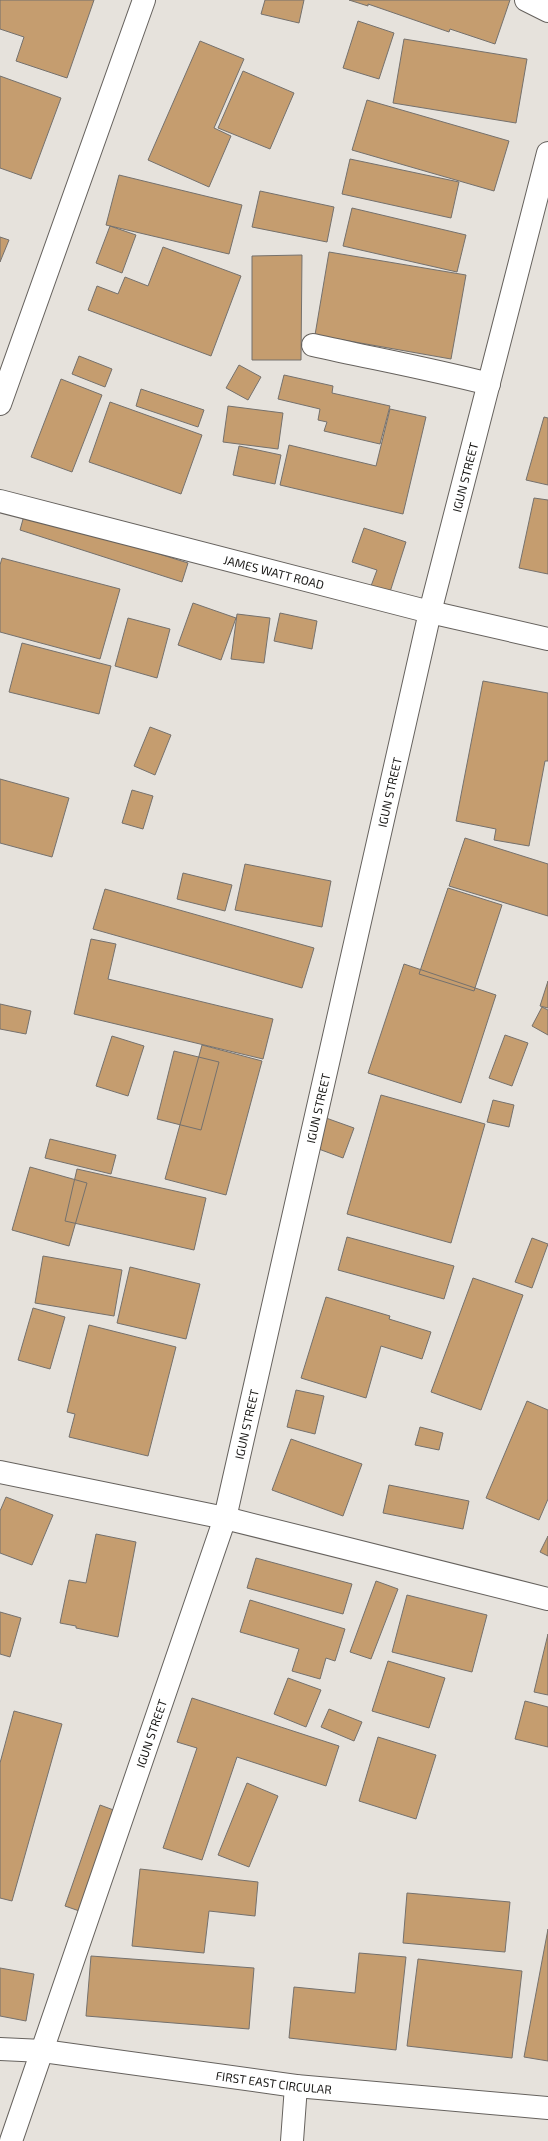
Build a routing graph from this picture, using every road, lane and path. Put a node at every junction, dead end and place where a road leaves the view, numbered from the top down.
1 (144, 0) edge
2 (526, 0) edge
3 (548, 10) edge
4 (548, 153) edge
5 (313, 345) dead end
6 (489, 384) junction
7 (0, 404) edge
8 (0, 502) edge
9 (430, 612) junction
10 (548, 639) edge
11 (0, 1472) edge
12 (225, 1518) junction
13 (548, 1599) edge
14 (0, 2049) edge
15 (43, 2051) junction
16 (296, 2086) junction
17 (548, 2108) edge
18 (11, 2141) edge
19 (292, 2141) edge

1 - 7 street
2 - 3 street
4 - 6 street, IGUN STREET
5 - 6 street
6 - 9 street, IGUN STREET
8 - 9 street, JAMES WATT ROAD
9 - 10 street, JAMES WATT ROAD
9 - 12 street, IGUN STREET
11 - 12 street
12 - 13 street
12 - 15 street, IGUN STREET
14 - 15 street, FIRST EAST CIRCULAR
15 - 16 street, FIRST EAST CIRCULAR
15 - 18 street, IGUN STREET
16 - 17 street, FIRST EAST CIRCULAR
16 - 19 street

